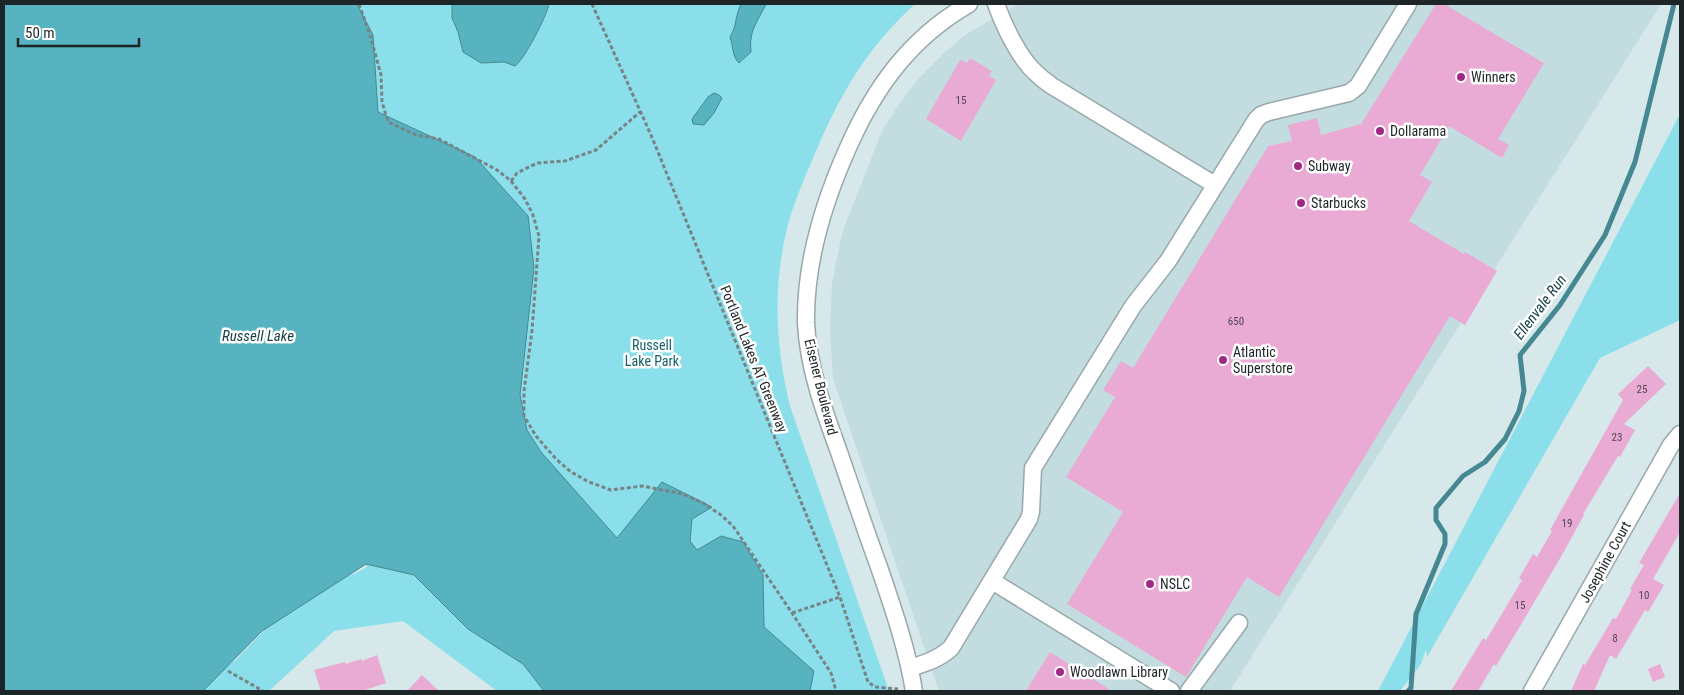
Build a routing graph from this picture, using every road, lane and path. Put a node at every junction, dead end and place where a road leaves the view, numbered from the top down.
1 (358, 4) edge
2 (592, 4) edge
3 (969, 4) edge
4 (996, 4) edge
5 (1408, 4) edge
6 (640, 112) junction
7 (511, 181) junction
8 (1215, 185) junction
9 (1680, 434) edge
10 (992, 581) junction
11 (840, 597) junction
12 (792, 613) junction
13 (1239, 623) dead end
14 (910, 668) junction
15 (228, 671) dead end
16 (263, 691) edge
17 (836, 691) edge
18 (914, 691) edge
19 (1172, 691) edge
20 (1189, 691) edge
21 (1532, 691) edge

1 - 7 path
2 - 6 path, Portland Lakes AT Greenway
3 - 14 street, Eisener Boulevard
4 - 8 street
5 - 8 street
6 - 7 path
6 - 11 path, Portland Lakes AT Greenway
7 - 12 path
8 - 10 street
9 - 21 street, Josephine Court
10 - 14 street
10 - 19 street
11 - 12 path
11 - 18 path, Portland Lakes AT Greenway
12 - 17 path
13 - 20 street
14 - 18 street, Eisener Boulevard
15 - 16 path

